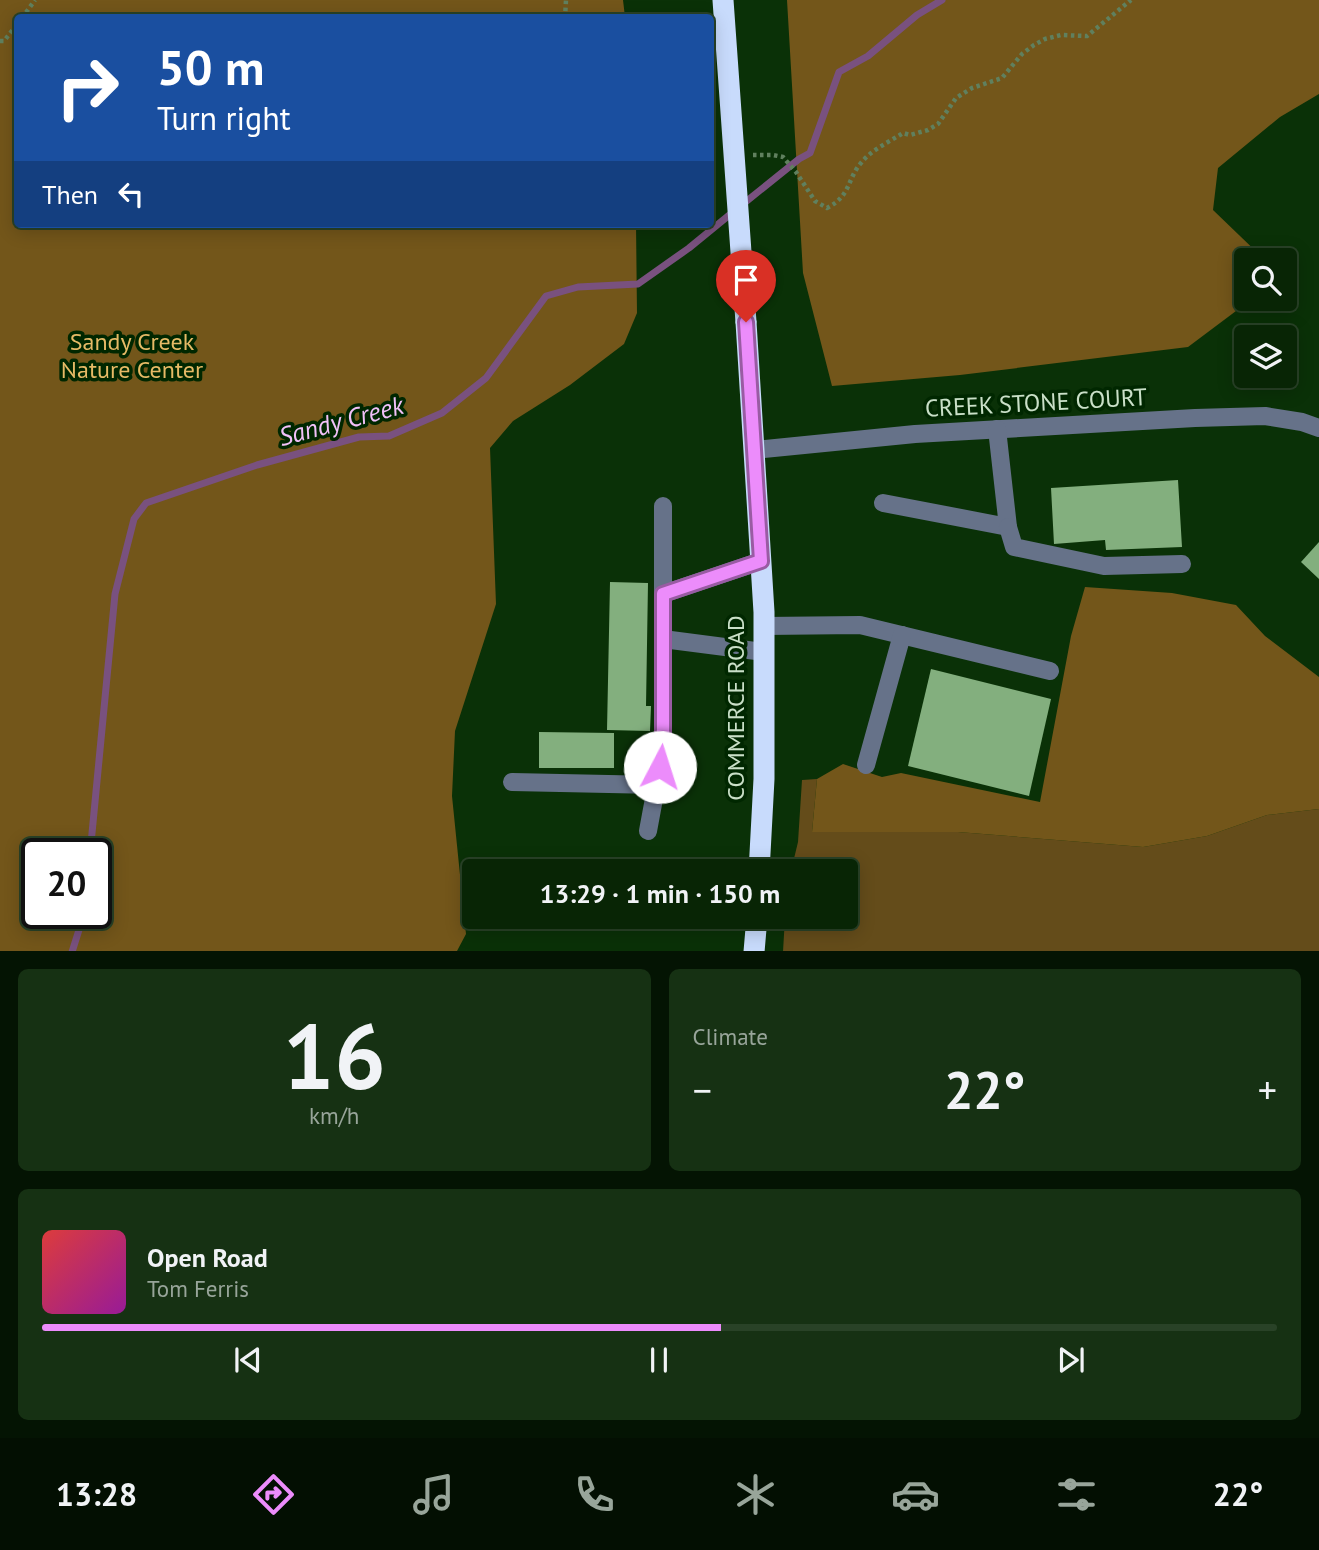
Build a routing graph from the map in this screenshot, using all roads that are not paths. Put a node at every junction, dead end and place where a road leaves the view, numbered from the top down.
1 (723, 0) edge
2 (1319, 428) edge
3 (997, 429) junction
4 (755, 450) junction
5 (883, 503) dead end
6 (663, 506) dead end
7 (1008, 527) junction
8 (761, 561) junction
9 (1182, 564) dead end
10 (663, 594) junction
11 (764, 626) junction
12 (902, 635) junction
13 (663, 639) junction
14 (764, 652) junction
15 (1050, 671) dead end
16 (866, 765) dead end
17 (512, 782) dead end
18 (657, 785) junction
19 (648, 831) dead end
20 (760, 859) edge
21 (756, 929) edge
22 (754, 951) edge

1 - 4 highway, COMMERCE ROAD, bridge
2 - 3 street, CREEK STONE COURT
3 - 4 street, CREEK STONE COURT
3 - 7 street
4 - 8 highway, COMMERCE ROAD
5 - 7 street
6 - 10 street
7 - 9 street
8 - 10 street
8 - 11 highway, COMMERCE ROAD
10 - 13 street
11 - 12 street
11 - 14 highway, COMMERCE ROAD
12 - 15 street
12 - 16 street
13 - 14 street
13 - 18 street
14 - 20 highway, COMMERCE ROAD
17 - 18 street
18 - 19 street
21 - 22 highway

